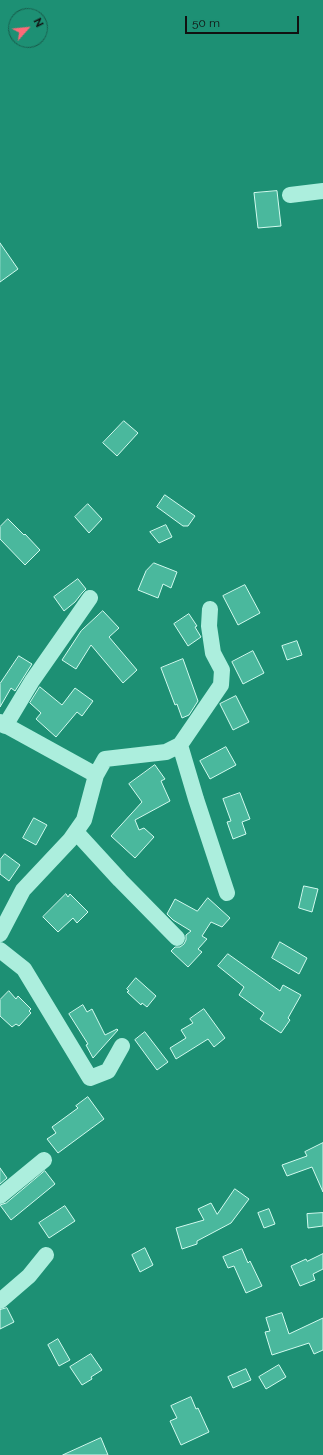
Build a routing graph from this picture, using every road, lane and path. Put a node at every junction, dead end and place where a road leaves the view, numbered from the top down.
1 (323, 191) edge
2 (290, 194) dead end
3 (90, 598) dead end
4 (210, 609) dead end
5 (3, 724) edge
6 (180, 745) junction
7 (96, 775) junction
8 (76, 832) junction
9 (227, 893) dead end
10 (0, 934) edge
11 (177, 938) dead end
12 (0, 950) edge
13 (122, 1046) dead end
14 (44, 1160) dead end
15 (0, 1196) edge
16 (46, 1254) dead end
17 (0, 1301) edge

1 - 2 street
3 - 5 street
4 - 6 street
5 - 7 street
6 - 7 street
6 - 9 street
7 - 8 street
8 - 10 street
8 - 11 street
12 - 13 street
14 - 15 street
16 - 17 street

